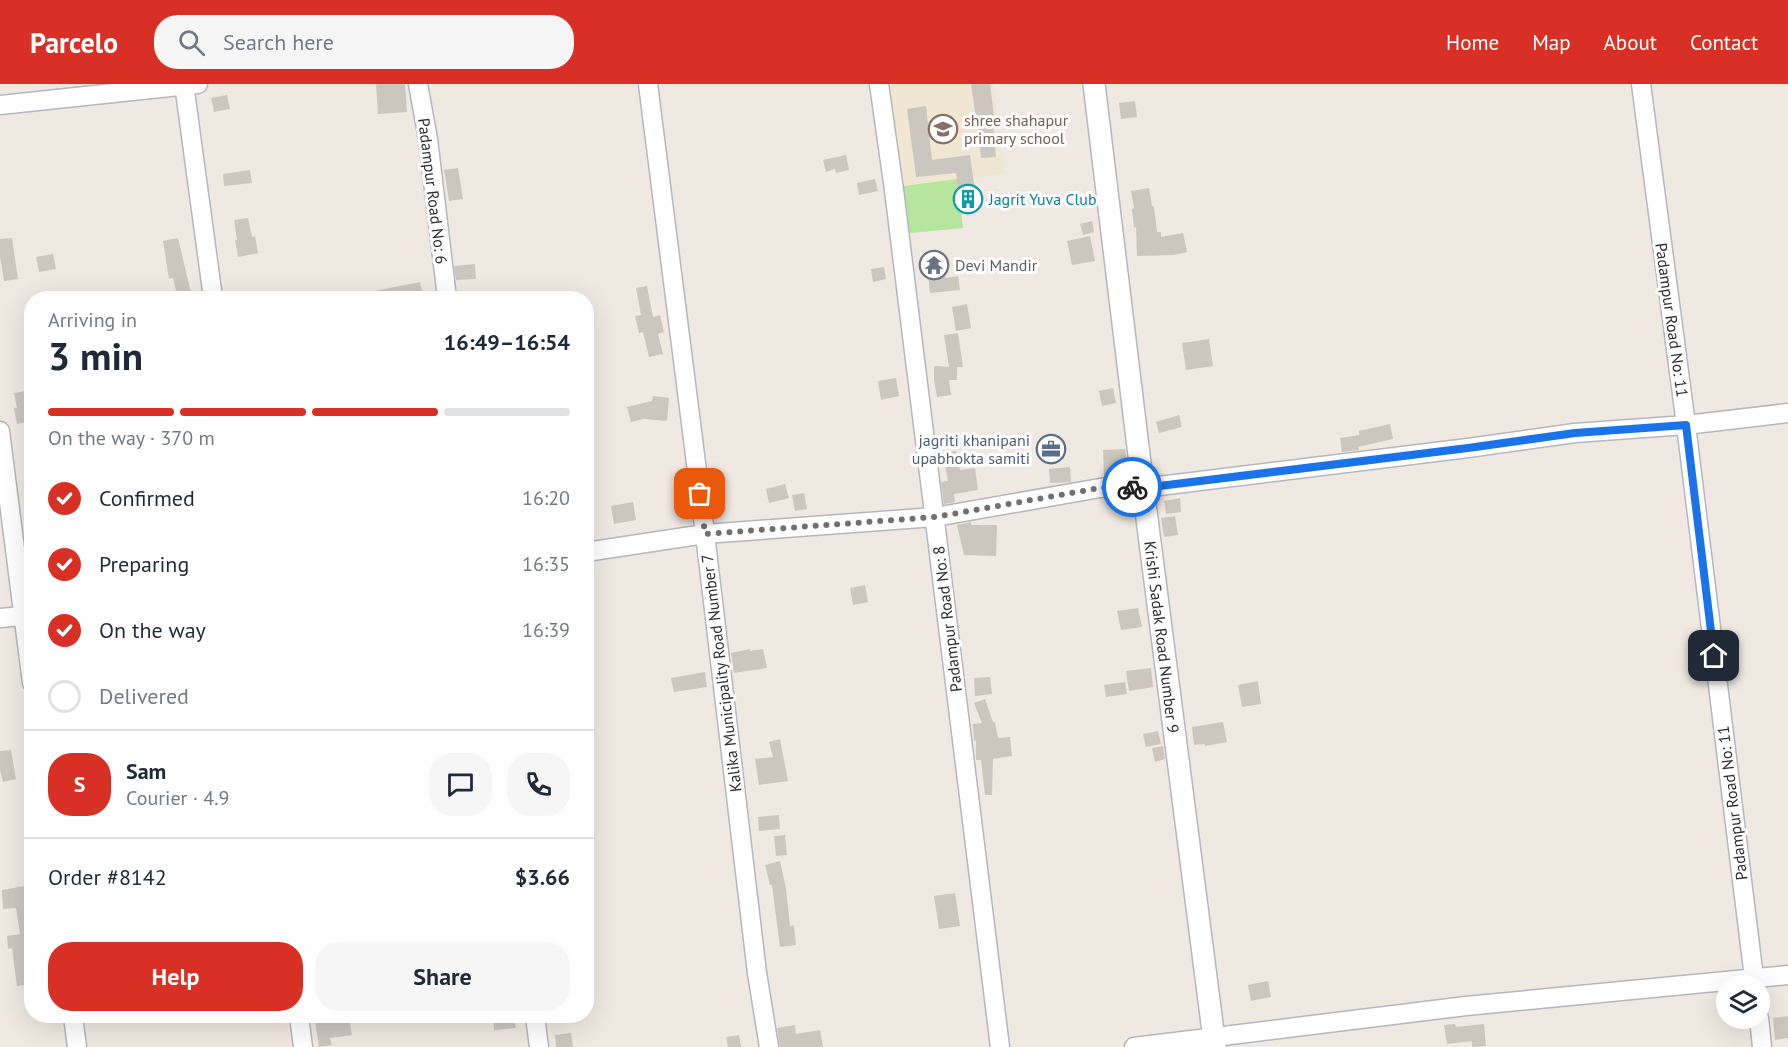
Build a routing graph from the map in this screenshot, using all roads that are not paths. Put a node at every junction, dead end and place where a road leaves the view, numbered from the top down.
1 (418, 84) edge
2 (648, 84) edge
3 (879, 84) edge
4 (1094, 84) edge
5 (1641, 84) edge
6 (189, 85) edge
7 (0, 105) edge
8 (212, 291) edge
9 (446, 291) edge
10 (1788, 412) edge
11 (1686, 425) junction
12 (0, 431) edge
13 (1143, 488) junction
14 (935, 517) junction
15 (705, 534) junction
16 (594, 551) edge
17 (24, 595) edge
18 (24, 616) edge
19 (0, 618) edge
20 (1753, 975) edge
21 (1788, 975) edge
22 (1770, 979) edge
23 (1716, 985) edge
24 (74, 1023) edge
25 (301, 1023) edge
26 (536, 1023) edge
27 (1760, 1029) edge
28 (1214, 1042) edge
29 (77, 1047) edge
30 (303, 1047) edge
31 (539, 1047) edge
32 (769, 1047) edge
33 (1000, 1047) edge
34 (1134, 1047) edge
35 (1762, 1047) edge

1 - 9 street, Padampur Road No: 6
2 - 15 street, Kalika Municipality Road Number 7
3 - 14 street, Padampur Road No: 8
4 - 13 street, Krishi Sadak Road Number 9
5 - 11 street, Padampur Road No: 11
6 - 7 street
6 - 8 street
10 - 11 street
11 - 13 street
11 - 20 street, Padampur Road No: 11
12 - 17 street
13 - 14 street
13 - 28 street, Krishi Sadak Road Number 9
14 - 15 street
14 - 33 street, Padampur Road No: 8
15 - 16 street
15 - 32 street, Kalika Municipality Road Number 7
18 - 19 street
21 - 22 street
23 - 28 street
24 - 29 street
25 - 30 street
26 - 31 street
27 - 35 street
28 - 34 street

